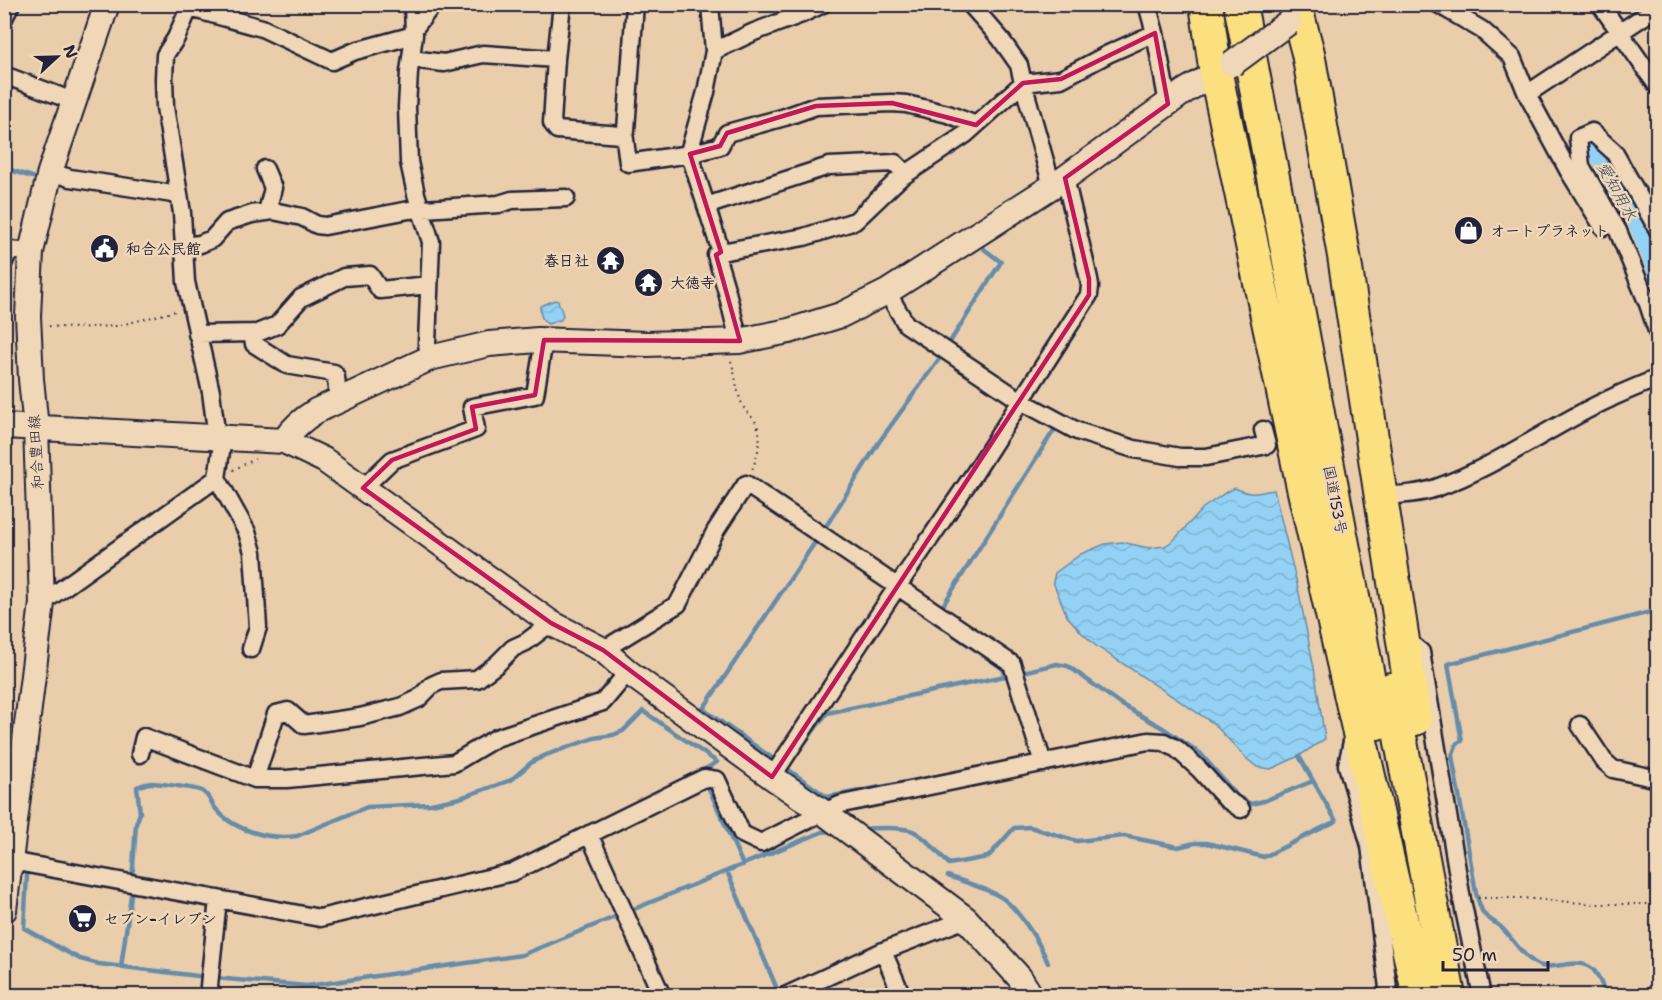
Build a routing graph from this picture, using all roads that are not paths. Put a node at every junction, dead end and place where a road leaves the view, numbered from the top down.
1 (11, 4) edge
2 (108, 4) edge
3 (413, 4) edge
4 (433, 4) edge
5 (562, 4) edge
6 (635, 4) edge
7 (710, 4) edge
8 (823, 4) edge
9 (970, 4) edge
10 (1147, 4) edge
11 (1206, 4) edge
12 (1240, 4) edge
13 (1262, 4) edge
14 (1438, 4) edge
15 (1600, 4) edge
16 (190, 6) edge
17 (1658, 7) edge
18 (1298, 11) edge
19 (4, 18) edge
20 (414, 32) junction
21 (1155, 33) junction
22 (1620, 33) junction
23 (714, 51) junction
24 (411, 59) junction
25 (556, 59) junction
26 (1224, 69) junction
27 (4, 75) edge
28 (1023, 83) junction
29 (1658, 87) edge
30 (1527, 94) junction
31 (73, 101) junction
32 (1168, 104) junction
33 (976, 125) junction
34 (624, 132) junction
35 (690, 154) junction
36 (265, 169) dead end
37 (50, 172) junction
38 (906, 174) junction
39 (1058, 182) junction
40 (179, 195) junction
41 (566, 198) dead end
42 (706, 206) junction
43 (420, 210) junction
44 (267, 212) junction
45 (1658, 230) edge
46 (184, 246) junction
47 (31, 252) junction
48 (721, 252) junction
49 (4, 262) edge
50 (1636, 277) junction
51 (429, 285) junction
52 (887, 292) junction
53 (252, 333) junction
54 (197, 334) junction
55 (1658, 334) edge
56 (544, 340) junction
57 (732, 341) junction
58 (430, 358) junction
59 (1658, 378) edge
60 (338, 401) junction
61 (1021, 401) junction
62 (4, 426) edge
63 (36, 428) junction
64 (1263, 430) dead end
65 (220, 438) junction
66 (284, 441) junction
67 (217, 478) junction
68 (363, 488) junction
69 (1381, 496) junction
70 (897, 587) junction
71 (42, 603) junction
72 (551, 623) junction
73 (1403, 638) junction
74 (252, 649) dead end
75 (603, 650) junction
76 (628, 672) junction
77 (1356, 720) junction
78 (1580, 725) dead end
79 (140, 754) dead end
80 (1043, 763) junction
81 (13, 771) edge
82 (772, 777) junction
83 (255, 779) junction
84 (1658, 779) edge
85 (1241, 808) dead end
86 (823, 812) junction
87 (589, 834) junction
88 (11, 861) junction
89 (218, 899) junction
90 (4, 910) edge
91 (966, 919) junction
92 (883, 951) junction
93 (211, 996) edge
94 (662, 996) edge
95 (785, 996) edge
96 (902, 996) edge
97 (1031, 996) edge
98 (1389, 996) edge
99 (1419, 996) edge
100 (1429, 996) edge
101 (1449, 996) edge
102 (1458, 996) edge
103 (1482, 996) edge

1 - 19 street
2 - 31 street, 和合豊田線
3 - 20 street
4 - 20 street
5 - 25 street
6 - 34 street
7 - 23 street
8 - 23 street
9 - 28 street
10 - 21 street
11 - 26 highway
12 - 100 highway, 国道153号
13 - 101 highway, 国道153号
14 - 30 street
15 - 22 street
16 - 20 street
16 - 40 street
17 - 22 street
18 - 26 street, bridge
18 - 69 highway
20 - 24 street
21 - 28 street
21 - 32 street
22 - 29 street
22 - 30 street
23 - 35 street
24 - 25 street
24 - 43 street
25 - 34 street
26 - 32 street
26 - 77 highway
27 - 31 street
28 - 33 street
28 - 39 street
30 - 50 street
31 - 37 street, 和合豊田線
32 - 39 street
33 - 35 street
33 - 38 street
34 - 35 street
35 - 42 street
36 - 44 street
37 - 40 street
37 - 47 street, 和合豊田線
38 - 42 street
38 - 48 street
39 - 52 street
39 - 61 street
40 - 46 street
41 - 43 street
42 - 48 street
43 - 44 street
43 - 51 street
44 - 46 street
45 - 50 street
46 - 54 street
47 - 49 street
47 - 63 street, 和合豊田線
48 - 57 street
50 - 55 street
51 - 53 street
51 - 58 street
52 - 57 street
52 - 61 street
53 - 54 street
53 - 60 street
54 - 65 street
56 - 57 street
56 - 58 street
56 - 68 street
58 - 60 street
59 - 69 street
60 - 66 street
61 - 64 street
61 - 70 street
62 - 63 street
63 - 65 street
63 - 71 street, 和合豊田線
65 - 66 street
65 - 67 street
66 - 68 street
67 - 71 street
67 - 74 street
68 - 72 street
69 - 73 highway
70 - 75 street
70 - 80 street
70 - 82 street
71 - 81 street, 和合豊田線
72 - 75 street
72 - 83 street
73 - 102 highway
73 - 103 street
75 - 76 street
76 - 82 street
76 - 83 street
77 - 98 street
77 - 99 highway
78 - 84 street
79 - 83 street
80 - 85 street
80 - 86 street
81 - 88 street, 和合豊田線
82 - 86 street
86 - 87 street
86 - 91 street
87 - 89 street
87 - 94 street
88 - 89 street
88 - 90 street, 和合豊田線
89 - 93 street
91 - 92 street
91 - 97 street
92 - 95 street
92 - 96 street

